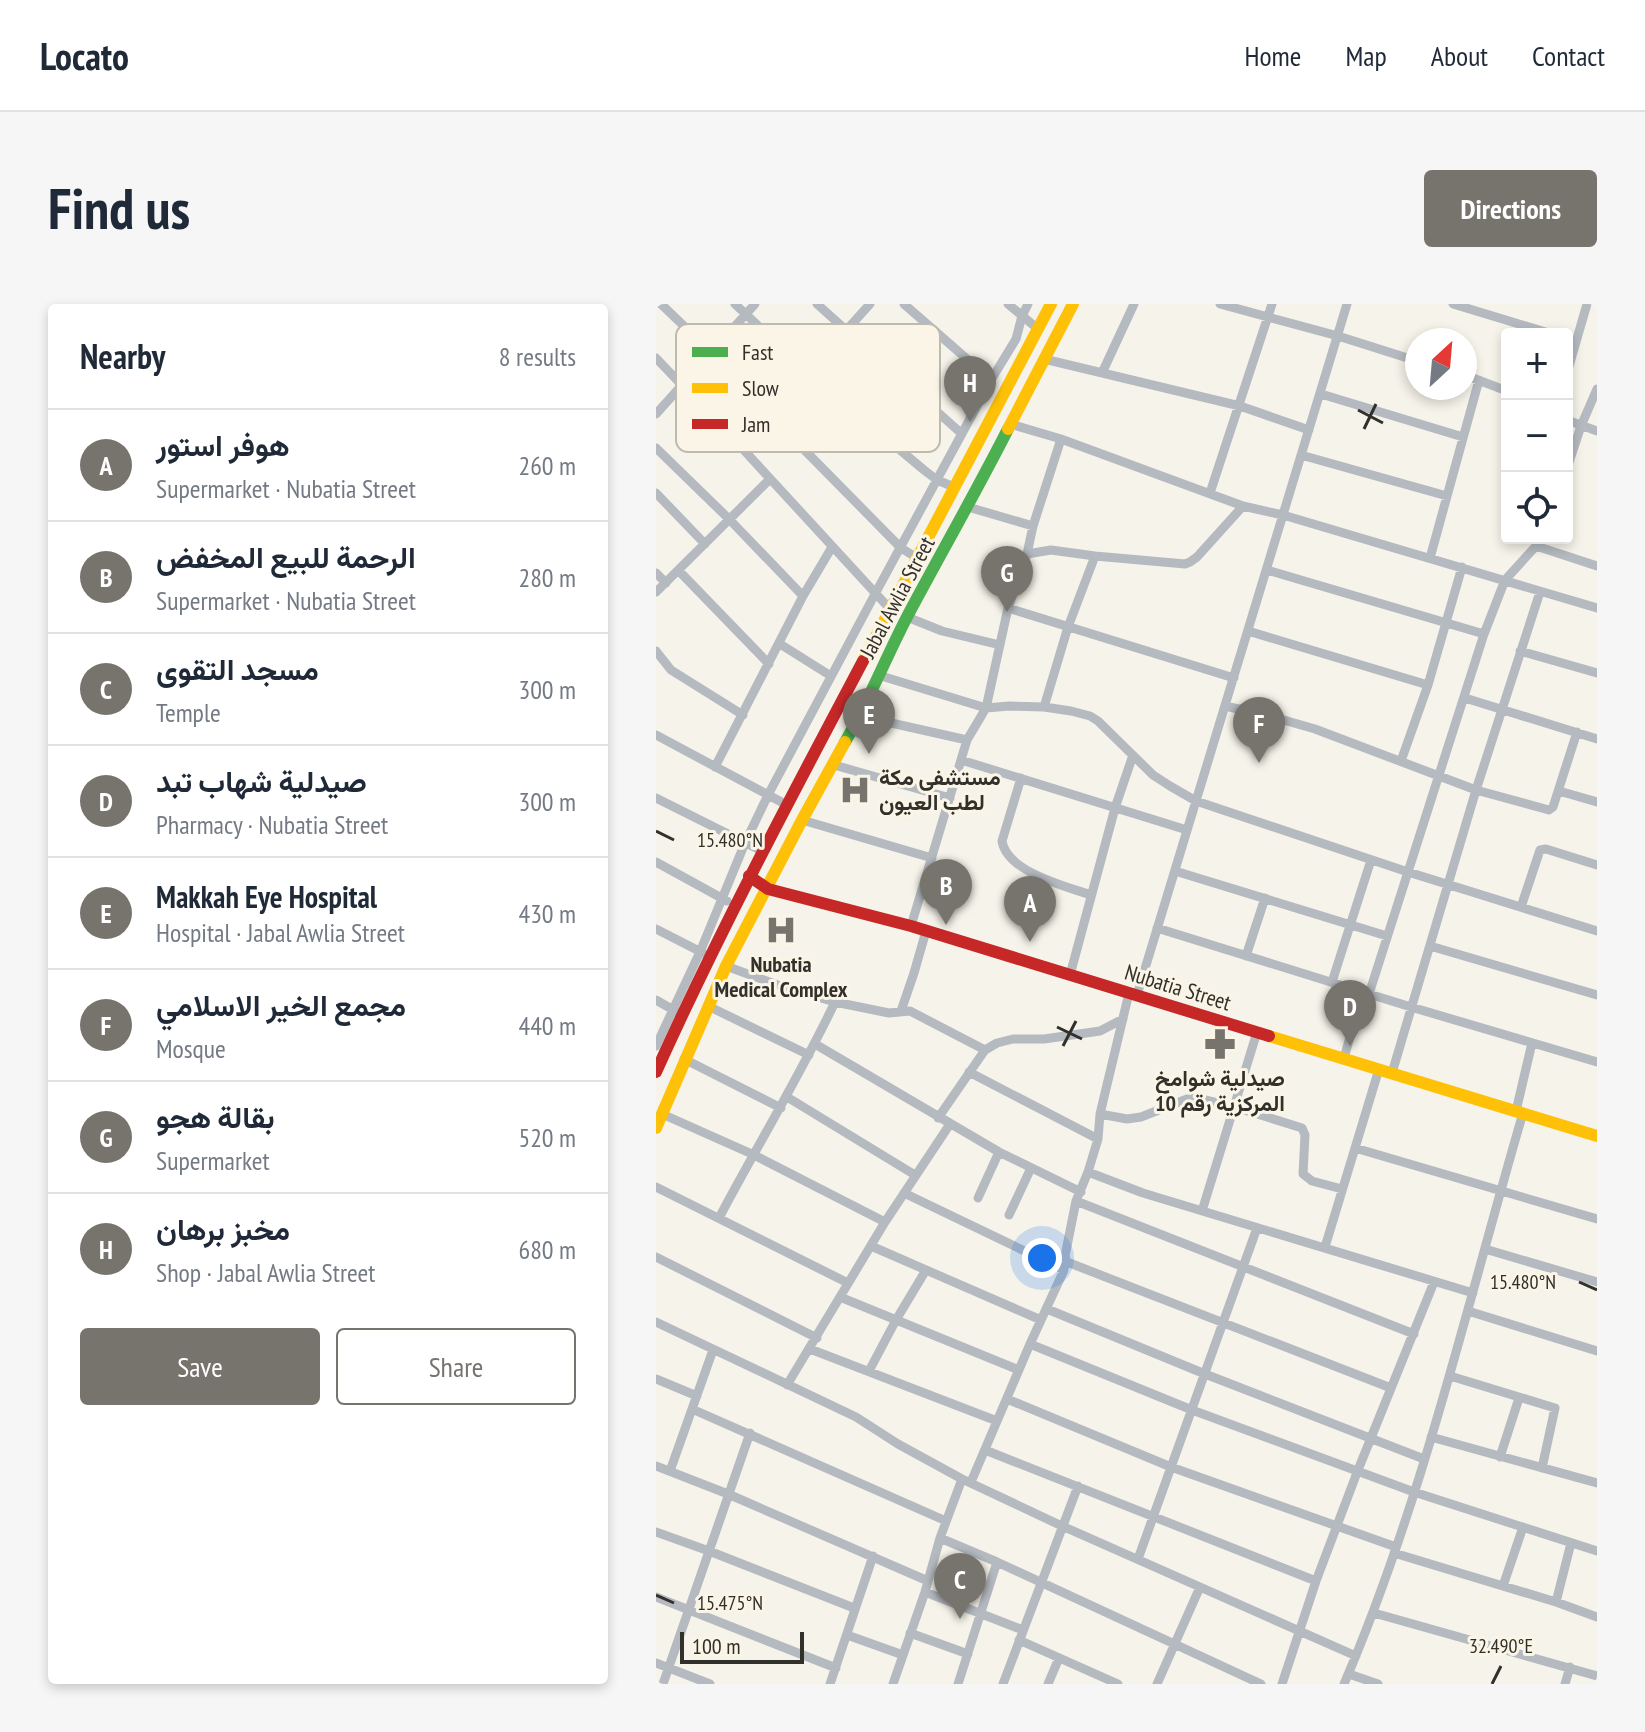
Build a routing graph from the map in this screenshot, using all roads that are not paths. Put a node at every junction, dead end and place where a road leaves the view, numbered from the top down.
1 (661, 304) edge
2 (735, 304) edge
3 (755, 304) edge
4 (817, 304) edge
5 (870, 304) edge
6 (904, 304) edge
7 (1008, 304) edge
8 (1028, 304) edge
9 (1051, 304) edge
10 (1073, 304) edge
11 (1134, 304) edge
12 (1220, 304) edge
13 (1272, 304) edge
14 (1347, 304) edge
15 (1453, 304) edge
16 (1587, 304) edge
17 (746, 314) junction
18 (1022, 316) junction
19 (1268, 317) junction
20 (682, 324) edge
21 (737, 324) edge
22 (757, 324) edge
23 (839, 324) edge
24 (852, 324) edge
25 (927, 324) edge
26 (1532, 328) edge
27 (1038, 329) junction
28 (940, 335) edge
29 (1338, 336) junction
30 (1573, 338) edge
31 (1405, 357) edge
32 (656, 358) edge
33 (1044, 359) junction
34 (1102, 373) junction
35 (676, 379) edge
36 (991, 380) junction
37 (1479, 380) joint
38 (1501, 389) edge
39 (1597, 389) edge
40 (676, 392) edge
41 (1321, 394) junction
42 (1240, 406) junction
43 (976, 410) junction
44 (656, 414) edge
45 (940, 414) edge
46 (992, 418) junction
47 (1573, 423) edge
48 (1010, 424) junction
49 (1581, 426) junction
50 (1309, 430) junction
51 (1597, 431) edge
52 (962, 434) junction
53 (1463, 437) junction
54 (1061, 439) junction
55 (656, 448) edge
56 (1573, 450) edge
57 (746, 452) edge
58 (806, 452) edge
59 (903, 452) edge
60 (1301, 455) junction
61 (770, 479) junction
62 (937, 480) junction
63 (954, 487) junction
64 (656, 493) edge
65 (1210, 493) junction
66 (1447, 496) junction
67 (1243, 506) junction
68 (968, 507) junction
69 (1283, 515) junction
70 (729, 519) junction
71 (1033, 526) junction
72 (705, 544) junction
73 (1536, 544) edge
74 (1543, 544) edge
75 (832, 547) junction
76 (901, 548) junction
77 (1027, 554) junction
78 (1095, 556) junction
79 (917, 558) junction
80 (1430, 558) junction
81 (1597, 566) edge
82 (1462, 567) junction
83 (1267, 570) junction
84 (679, 571) junction
85 (656, 573) edge
86 (1505, 580) junction
87 (666, 583) junction
88 (656, 592) edge
89 (1540, 592) junction
90 (875, 594) junction
91 (803, 596) junction
92 (1008, 608) junction
93 (1597, 608) edge
94 (890, 609) junction
95 (907, 617) junction
96 (1446, 623) junction
97 (1068, 627) junction
98 (1248, 631) junction
99 (1484, 634) junction
100 (780, 644) junction
101 (1000, 645) junction
102 (656, 651) edge
103 (1520, 651) junction
104 (841, 658) junction
105 (769, 664) junction
106 (859, 667) junction
107 (1597, 673) edge
108 (878, 675) junction
109 (831, 676) junction
110 (1234, 678) junction
111 (1428, 685) junction
112 (821, 694) junction
113 (1465, 698) junction
114 (840, 704) junction
115 (1225, 706) junction
116 (1044, 707) junction
117 (986, 708) junction
118 (1502, 710) junction
119 (743, 715) junction
120 (860, 716) junction
121 (1577, 732) junction
122 (656, 735) edge
123 (1597, 739) edge
124 (967, 740) junction
125 (1133, 755) junction
126 (787, 758) junction
127 (961, 760) junction
128 (1401, 761) junction
129 (834, 765) junction
130 (715, 767) junction
131 (807, 767) junction
132 (1440, 776) junction
133 (1021, 778) junction
134 (1476, 790) junction
135 (1559, 791) junction
136 (768, 795) junction
137 (656, 798) edge
138 (950, 798) junction
139 (1196, 801) junction
140 (1597, 802) edge
141 (787, 805) junction
142 (1115, 808) junction
143 (802, 820) junction
144 (1187, 830) junction
145 (745, 843) junction
146 (762, 851) junction
147 (932, 858) junction
148 (1371, 860) junction
149 (656, 862) edge
150 (1597, 865) edge
151 (1175, 871) junction
152 (1408, 872) junction
153 (749, 876) junction
154 (1448, 884) junction
155 (768, 889) junction
156 (1091, 895) junction
157 (722, 898) junction
158 (1265, 898) junction
159 (735, 905) junction
160 (1521, 907) junction
161 (911, 926) junction
162 (1351, 926) junction
163 (1157, 928) junction
164 (656, 929) edge
165 (926, 931) junction
166 (1597, 931) edge
167 (1387, 936) junction
168 (1430, 946) junction
169 (704, 954) junction
170 (1246, 956) junction
171 (726, 966) junction
172 (1070, 975) junction
173 (1332, 982) junction
174 (1366, 993) junction
175 (1133, 994) junction
176 (1597, 995) edge
177 (656, 1000) edge
178 (835, 1002) junction
179 (708, 1006) junction
180 (1411, 1007) junction
181 (901, 1011) junction
182 (677, 1012) junction
183 (1123, 1019) junction
184 (1257, 1032) junction
185 (1532, 1043) junction
186 (815, 1044) junction
187 (656, 1046) edge
188 (985, 1050) junction
189 (809, 1055) junction
190 (659, 1058) edge
191 (1344, 1058) junction
192 (684, 1059) junction
193 (1597, 1062) edge
194 (1386, 1071) junction
195 (656, 1072) edge
196 (969, 1072) junction
197 (787, 1097) junction
198 (1235, 1107) junction
199 (781, 1108) junction
200 (1520, 1112) junction
201 (662, 1114) junction
202 (1100, 1114) junction
203 (938, 1118) junction
204 (950, 1124) junction
205 (656, 1128) edge
206 (1597, 1136) edge
207 (1098, 1139) junction
208 (1355, 1148) junction
209 (999, 1152) junction
210 (752, 1154) junction
211 (1031, 1168) junction
212 (1088, 1172) junction
213 (915, 1175) junction
214 (656, 1187) edge
215 (1342, 1189) junction
216 (1500, 1190) junction
217 (904, 1193) junction
218 (1078, 1196) junction
219 (978, 1198) dead end
220 (1202, 1211) junction
221 (1009, 1215) dead end
222 (719, 1218) junction
223 (1597, 1219) edge
224 (885, 1222) junction
225 (1257, 1228) junction
226 (871, 1246) junction
227 (1325, 1247) junction
228 (1485, 1249) junction
229 (656, 1257) edge
230 (1065, 1266) junction
231 (1244, 1268) junction
232 (926, 1270) junction
233 (1434, 1282) junction
234 (1597, 1282) edge
235 (848, 1283) junction
236 (1473, 1293) junction
237 (840, 1297) junction
238 (1047, 1309) junction
239 (1468, 1311) junction
240 (896, 1320) junction
241 (1041, 1320) junction
242 (656, 1322) edge
243 (1224, 1324) junction
244 (1414, 1334) junction
245 (817, 1338) junction
246 (1030, 1344) junction
247 (810, 1349) junction
248 (713, 1350) junction
249 (1597, 1351) edge
250 (1019, 1370) junction
251 (869, 1371) junction
252 (1205, 1374) junction
253 (1450, 1376) junction
254 (656, 1379) edge
255 (787, 1385) junction
256 (1391, 1388) junction
257 (697, 1396) junction
258 (1519, 1398) junction
259 (1007, 1399) junction
260 (692, 1409) junction
261 (1192, 1410) junction
262 (997, 1421) junction
263 (750, 1433) junction
264 (1431, 1437) junction
265 (1371, 1439) junction
266 (985, 1450) junction
267 (1500, 1457) junction
268 (1424, 1459) junction
269 (656, 1466) edge
270 (1171, 1467) junction
271 (1542, 1468) junction
272 (1358, 1470) junction
273 (670, 1471) junction
274 (967, 1480) junction
275 (1597, 1483) edge
276 (1078, 1486) junction
277 (1414, 1492) junction
278 (728, 1494) junction
279 (1154, 1516) junction
280 (946, 1521) junction
281 (1062, 1526) junction
282 (1336, 1527) junction
283 (1523, 1527) junction
284 (656, 1532) edge
285 (940, 1538) junction
286 (1571, 1543) junction
287 (1395, 1550) junction
288 (709, 1551) junction
289 (1597, 1551) edge
290 (873, 1556) junction
291 (1138, 1559) junction
292 (997, 1562) junction
293 (928, 1581) junction
294 (1316, 1581) junction
295 (1042, 1583) junction
296 (1503, 1586) junction
297 (1200, 1587) junction
298 (925, 1592) junction
299 (656, 1597) edge
300 (1556, 1602) junction
301 (854, 1608) junction
302 (689, 1609) junction
303 (981, 1613) junction
304 (1374, 1613) junction
305 (1597, 1617) edge
306 (1299, 1632) junction
307 (910, 1633) junction
308 (847, 1635) junction
309 (1021, 1635) junction
310 (1174, 1645) junction
311 (968, 1654) junction
312 (903, 1655) junction
313 (1356, 1656) junction
314 (1059, 1658) junction
315 (656, 1663) edge
316 (1570, 1667) junction
317 (669, 1668) junction
318 (836, 1668) junction
319 (1349, 1674) junction
320 (1597, 1676) edge
321 (1114, 1683) edge
322 (663, 1684) edge
323 (710, 1684) edge
324 (830, 1684) edge
325 (893, 1684) edge
326 (958, 1684) edge
327 (1003, 1684) edge
328 (1048, 1684) edge
329 (1157, 1684) edge
330 (1261, 1684) edge
331 (1282, 1684) edge
332 (1344, 1684) edge
333 (1378, 1684) edge
334 (1565, 1684) edge

1 - 20 street
2 - 17 street
3 - 17 street
4 - 23 street
5 - 24 street
6 - 25 street
7 - 18 street
8 - 18 street
9 - 27 main road, Jabal Awlia Street
10 - 33 main road, Jabal Awlia Street
11 - 34 street
12 - 19 street
13 - 19 street
14 - 29 street
15 - 26 street
16 - 30 street
17 - 21 street
17 - 22 street
18 - 27 street
18 - 36 street
19 - 29 street
19 - 42 street
27 - 46 main road, Jabal Awlia Street
28 - 36 street
29 - 31 street
29 - 41 street
32 - 35 street
33 - 34 street
33 - 48 main road, Jabal Awlia Street
34 - 42 street
36 - 43 street
37 - 38 street
37 - 53 street
39 - 49 street
40 - 44 street
41 - 50 street
41 - 53 street
42 - 50 street
42 - 65 street
43 - 46 street
43 - 52 street
45 - 52 street
46 - 63 main road, Jabal Awlia Street
47 - 49 street
48 - 54 street
48 - 68 main road, Jabal Awlia Street
49 - 51 street
49 - 56 street
50 - 60 street
52 - 62 street
53 - 66 street
54 - 65 street
54 - 71 street
55 - 70 street
57 - 61 street
58 - 76 street
59 - 62 street
60 - 66 street
60 - 69 street
61 - 70 street
61 - 75 street
62 - 63 street
62 - 76 street
63 - 79 main road, Jabal Awlia Street
64 - 72 street
65 - 67 street
66 - 80 street
67 - 69 street
67 - 78 street
68 - 71 street
68 - 95 main road, Jabal Awlia Street
69 - 80 street
69 - 83 street
70 - 72 street
70 - 91 street
71 - 77 street
72 - 84 street
73 - 86 street
74 - 81 street
75 - 90 street
75 - 91 street
76 - 79 street
76 - 90 street
77 - 78 street
77 - 92 street
78 - 97 street
79 - 94 main road, Jabal Awlia Street
80 - 82 street
82 - 86 street
82 - 96 street
83 - 96 street
83 - 98 street
84 - 87 street
84 - 105 street
85 - 87 street
86 - 89 street
86 - 99 street
87 - 88 street
89 - 93 street
89 - 103 street
90 - 94 street
90 - 104 street
91 - 100 street
92 - 97 street
92 - 101 street
94 - 106 main road, Jabal Awlia Street
95 - 101 street
95 - 108 main road, Jabal Awlia Street
96 - 99 street
96 - 111 street
97 - 110 street
97 - 116 street
98 - 110 street
98 - 111 street
99 - 113 street
100 - 105 street
100 - 109 street
101 - 117 street
102 - 119 street
103 - 107 street
103 - 118 street
104 - 106 street
104 - 109 street
105 - 119 street
106 - 114 main road, Jabal Awlia Street
108 - 117 street
108 - 120 main road, Jabal Awlia Street
109 - 112 street
110 - 115 street
111 - 128 street
112 - 114 street
112 - 126 street
113 - 118 street
113 - 132 street
114 - 131 main road, Jabal Awlia Street
115 - 128 street
115 - 139 street
116 - 117 street
116 - 125 street
117 - 124 street
118 - 121 street
118 - 134 street
119 - 130 street
120 - 124 street
120 - 129 main road, Jabal Awlia Street
121 - 123 street
121 - 135 street
122 - 130 street
124 - 127 street
125 - 139 street
125 - 142 street
126 - 131 street
126 - 136 street
127 - 133 street
127 - 138 street
128 - 132 street
129 - 138 street
129 - 143 main road, Jabal Awlia Street
130 - 136 street
131 - 141 main road, Jabal Awlia Street
132 - 134 street
132 - 152 street
133 - 142 street
133 - 156 street
134 - 135 street
134 - 154 street
135 - 140 street
136 - 141 street
136 - 145 street
137 - 145 street
138 - 147 street
139 - 144 street
139 - 148 street
141 - 146 main road, Jabal Awlia Street
142 - 144 street
142 - 156 street
143 - 147 street
143 - 155 main road, Jabal Awlia Street
144 - 151 street
145 - 146 street
145 - 157 street
146 - 153 main road, Jabal Awlia Street
147 - 161 street
148 - 152 street
148 - 162 street
149 - 157 street
150 - 160 street
151 - 158 street
151 - 163 street
152 - 154 street
152 - 167 street
153 - 155 main road, Nubatia Street
153 - 159 main road, Jabal Awlia Street
154 - 160 street
154 - 168 street
155 - 161 main road, Nubatia Street
155 - 171 main road, Jabal Awlia Street
156 - 172 street
157 - 159 street
157 - 169 street
158 - 162 street
158 - 170 street
159 - 169 main road, Jabal Awlia Street
160 - 166 street
161 - 165 main road, Nubatia Street
162 - 167 street
162 - 173 street
163 - 170 street
163 - 175 street
164 - 169 street
165 - 172 main road, Nubatia Street
165 - 181 street
167 - 174 street
168 - 176 street
168 - 180 street
169 - 182 main road, Jabal Awlia Street
170 - 173 street
171 - 178 street
171 - 179 main road, Jabal Awlia Street
172 - 175 main road, Nubatia Street
173 - 174 street
174 - 180 street
174 - 191 street
175 - 183 street
175 - 184 main road, Nubatia Street
177 - 182 street
178 - 181 street
178 - 186 street
179 - 189 street
179 - 192 main road, Jabal Awlia Street
180 - 185 street
180 - 194 street
181 - 188 street
182 - 187 street
182 - 190 main road, Jabal Awlia Street
183 - 188 street
183 - 202 street
184 - 191 main road, Nubatia Street
184 - 198 street
185 - 193 street
185 - 200 street
186 - 189 street
186 - 203 street
188 - 196 street
189 - 197 street
190 - 195 main road, Jabal Awlia Street
191 - 194 main road, Nubatia Street
192 - 199 street
192 - 201 main road, Jabal Awlia Street
194 - 200 main road, Nubatia Street
194 - 208 street
196 - 203 street
196 - 207 street
197 - 199 street
197 - 213 street
198 - 202 street
198 - 215 street
198 - 220 street
199 - 210 street
200 - 206 main road, Nubatia Street
200 - 216 street
201 - 205 main road, Jabal Awlia Street
201 - 210 street
202 - 207 street
203 - 204 street
204 - 209 street
204 - 213 street
207 - 212 street
208 - 215 street
208 - 216 street
209 - 211 street
209 - 219 street
210 - 222 street
210 - 224 street
211 - 218 street
211 - 221 street
212 - 218 street
212 - 220 street
213 - 217 street
214 - 222 street
215 - 227 street
216 - 223 street
216 - 228 street
217 - 224 street
217 - 230 street
218 - 230 street
218 - 231 street
220 - 225 street
222 - 235 street
224 - 226 street
225 - 227 street
225 - 231 street
226 - 232 street
226 - 235 street
227 - 233 street
228 - 234 street
228 - 236 street
229 - 245 street
230 - 238 street
230 - 243 street
231 - 243 street
231 - 244 street
232 - 240 street
232 - 241 street
233 - 236 street
233 - 244 street
235 - 237 street
236 - 239 street
237 - 240 street
237 - 245 street
238 - 241 street
238 - 252 street
239 - 249 street
239 - 253 street
240 - 250 street
240 - 251 street
241 - 246 street
242 - 248 street
243 - 252 street
243 - 256 street
244 - 256 street
245 - 247 street
246 - 250 street
246 - 261 street
247 - 251 street
247 - 255 street
248 - 255 street
248 - 257 street
250 - 259 street
251 - 262 street
252 - 261 street
252 - 265 street
253 - 258 street
253 - 264 street
254 - 257 street
255 - 274 street
256 - 265 street
257 - 260 street
258 - 267 street
258 - 271 street
259 - 262 street
259 - 270 street
260 - 263 street
260 - 273 street
261 - 270 street
261 - 272 street
262 - 266 street
263 - 278 street
263 - 280 street
264 - 267 street
264 - 268 street
265 - 268 street
265 - 272 street
266 - 274 street
266 - 276 street
267 - 271 street
268 - 277 street
269 - 273 street
270 - 279 street
270 - 282 street
271 - 275 street
272 - 277 street
272 - 282 street
273 - 278 street
274 - 280 street
274 - 281 street
276 - 279 street
276 - 281 street
277 - 283 street
277 - 287 street
278 - 288 street
278 - 290 street
279 - 291 street
279 - 294 street
280 - 285 street
281 - 291 street
281 - 295 street
282 - 287 street
282 - 294 street
283 - 286 street
283 - 296 street
284 - 288 street
285 - 292 street
285 - 293 street
286 - 289 street
286 - 300 street
287 - 296 street
287 - 304 street
288 - 301 street
288 - 302 street
290 - 293 street
290 - 301 street
291 - 297 street
292 - 295 street
292 - 303 street
293 - 298 street
294 - 306 street
295 - 309 street
295 - 310 street
296 - 300 street
297 - 306 street
297 - 310 street
298 - 303 street
298 - 307 street
299 - 302 street
300 - 305 street
301 - 308 street
302 - 317 street
302 - 318 street
303 - 309 street
303 - 311 street
304 - 313 street
304 - 316 street
306 - 313 street
306 - 331 street
307 - 311 street
307 - 312 street
308 - 312 street
308 - 318 street
309 - 314 street
309 - 327 street
310 - 329 street
310 - 330 street
311 - 326 street
312 - 325 street
313 - 319 street
314 - 321 street
314 - 328 street
315 - 317 street
316 - 320 street
316 - 334 street
317 - 322 street
317 - 323 street
318 - 324 street
319 - 332 street
319 - 333 street

